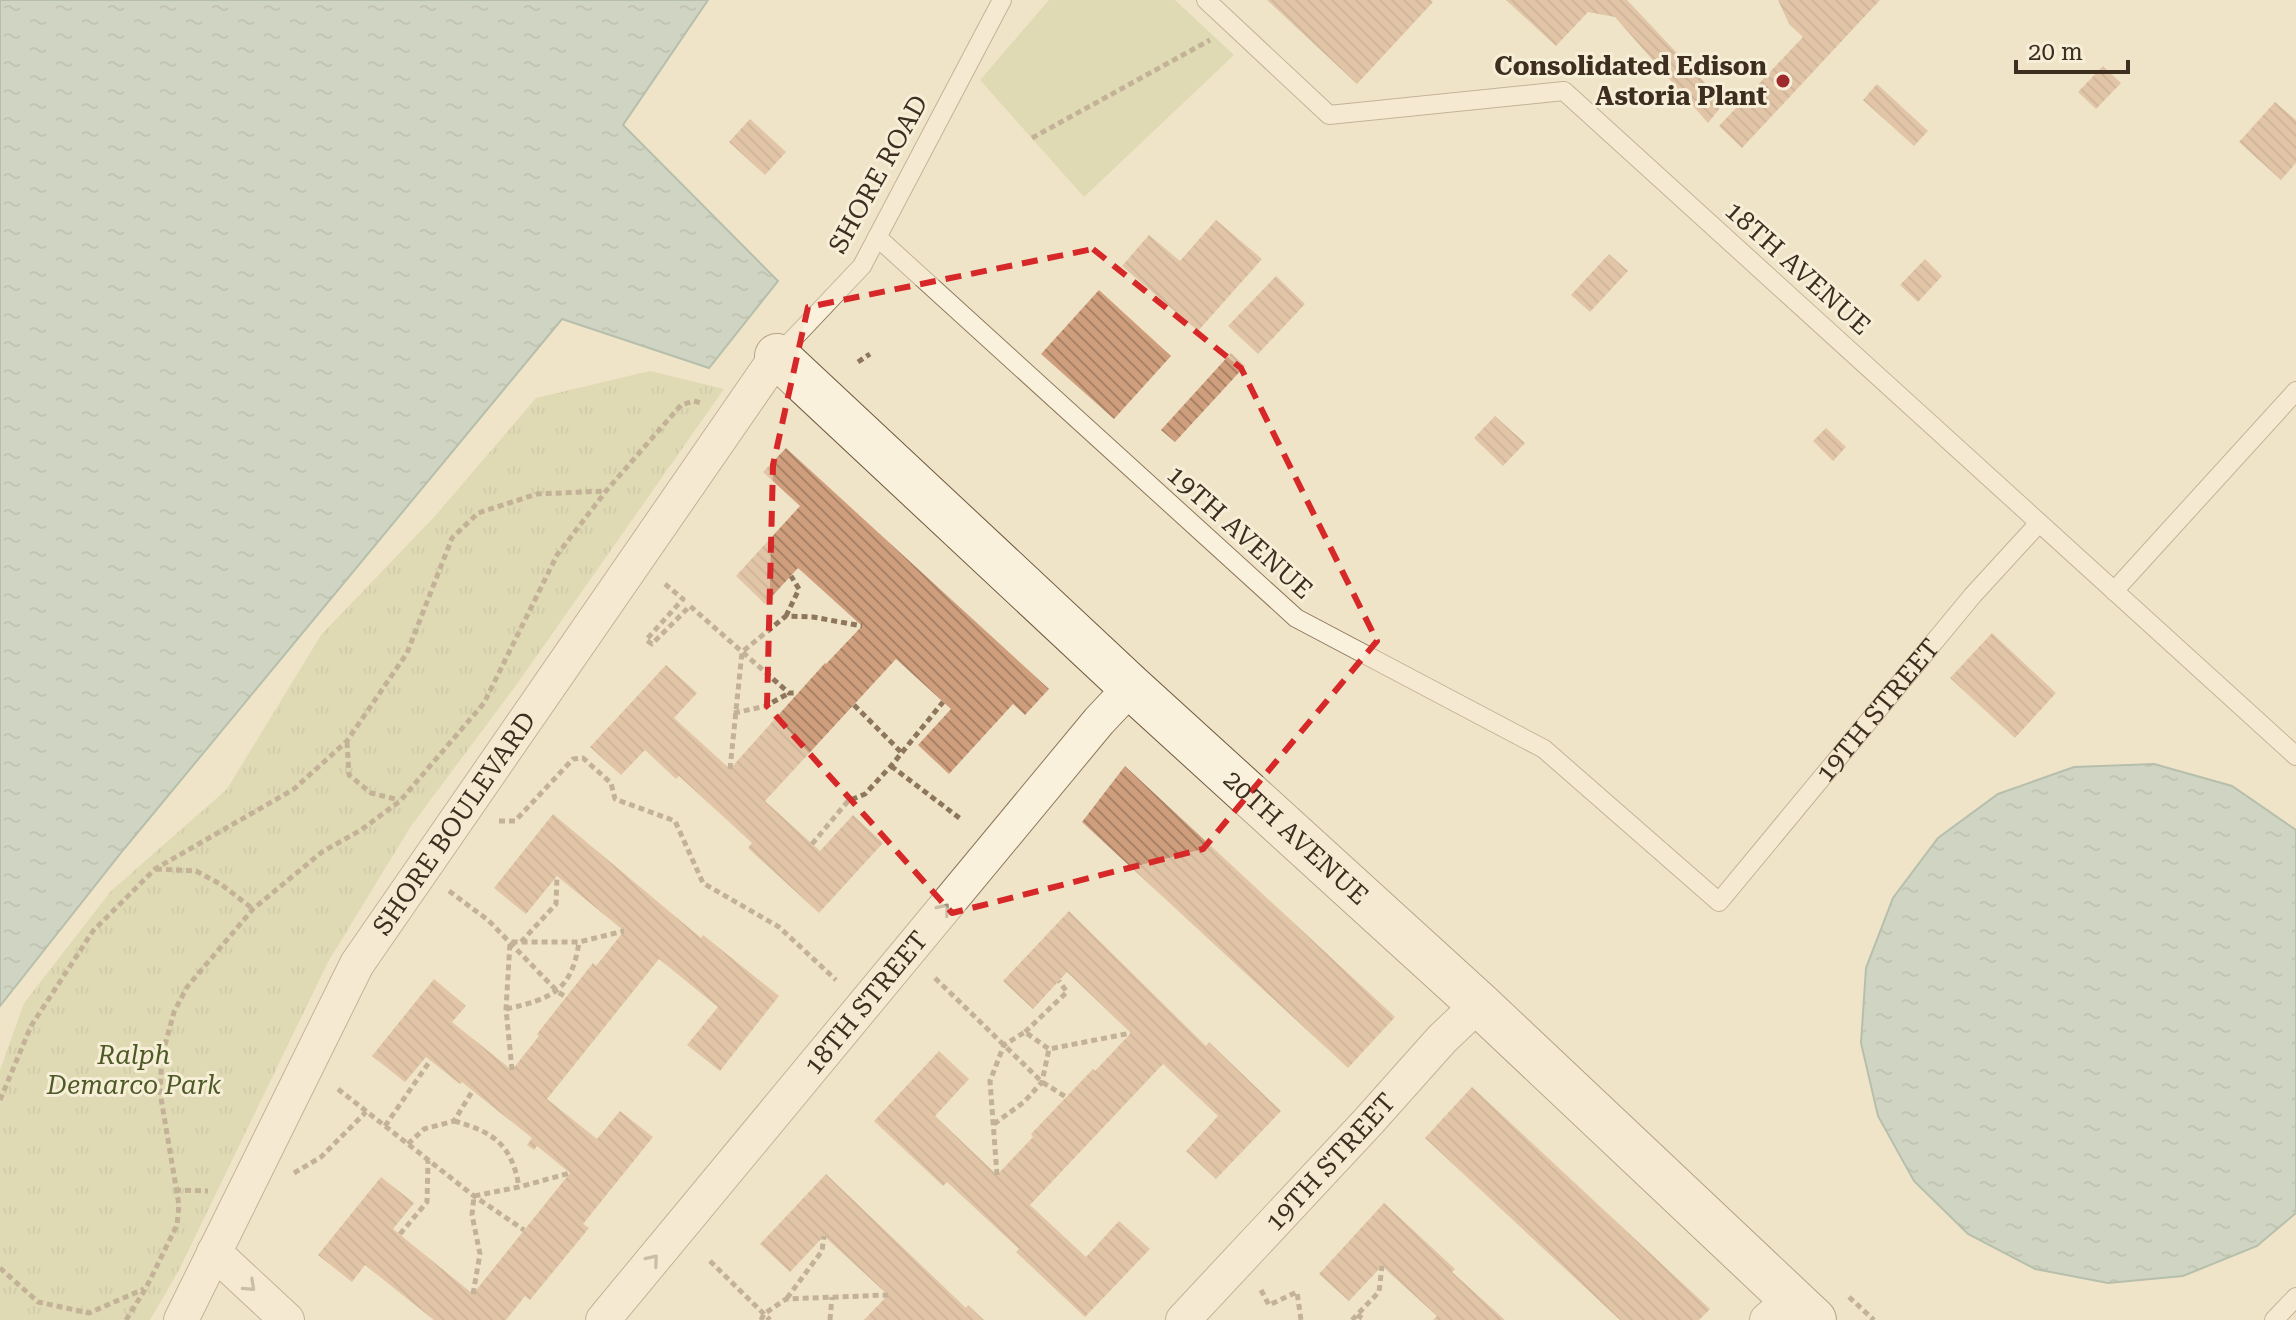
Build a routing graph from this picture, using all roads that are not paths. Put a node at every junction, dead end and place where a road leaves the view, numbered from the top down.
1 (1002, 0) edge
2 (1206, 0) edge
3 (877, 237) junction
4 (777, 356) junction
5 (2296, 391) edge
6 (2039, 523) junction
7 (2114, 591) junction
8 (1131, 687) junction
9 (2296, 756) edge
10 (1719, 902) joint
11 (1479, 1004) junction
12 (214, 1252) junction
13 (2296, 1297) edge
14 (1791, 1313) edge
15 (181, 1320) edge
16 (287, 1320) edge
17 (603, 1320) edge
18 (1183, 1320) edge
19 (2274, 1320) edge

1 - 3 lane, SHORE ROAD
2 - 6 lane, 18TH AVENUE
3 - 4 lane, SHORE ROAD
3 - 10 lane, 19TH AVENUE
4 - 8 street, 20TH AVENUE
4 - 12 street, SHORE BOULEVARD
5 - 7 lane
6 - 7 lane, 18TH AVENUE
6 - 10 lane, 19TH STREET
7 - 9 lane, 18TH AVENUE
8 - 11 street, 20TH AVENUE
17 -> 8 street, 18TH STREET
11 - 14 street, 20TH AVENUE
11 - 18 street, 19TH STREET
12 - 15 street, SHORE BOULEVARD
12 -> 16 street
13 - 19 lane

